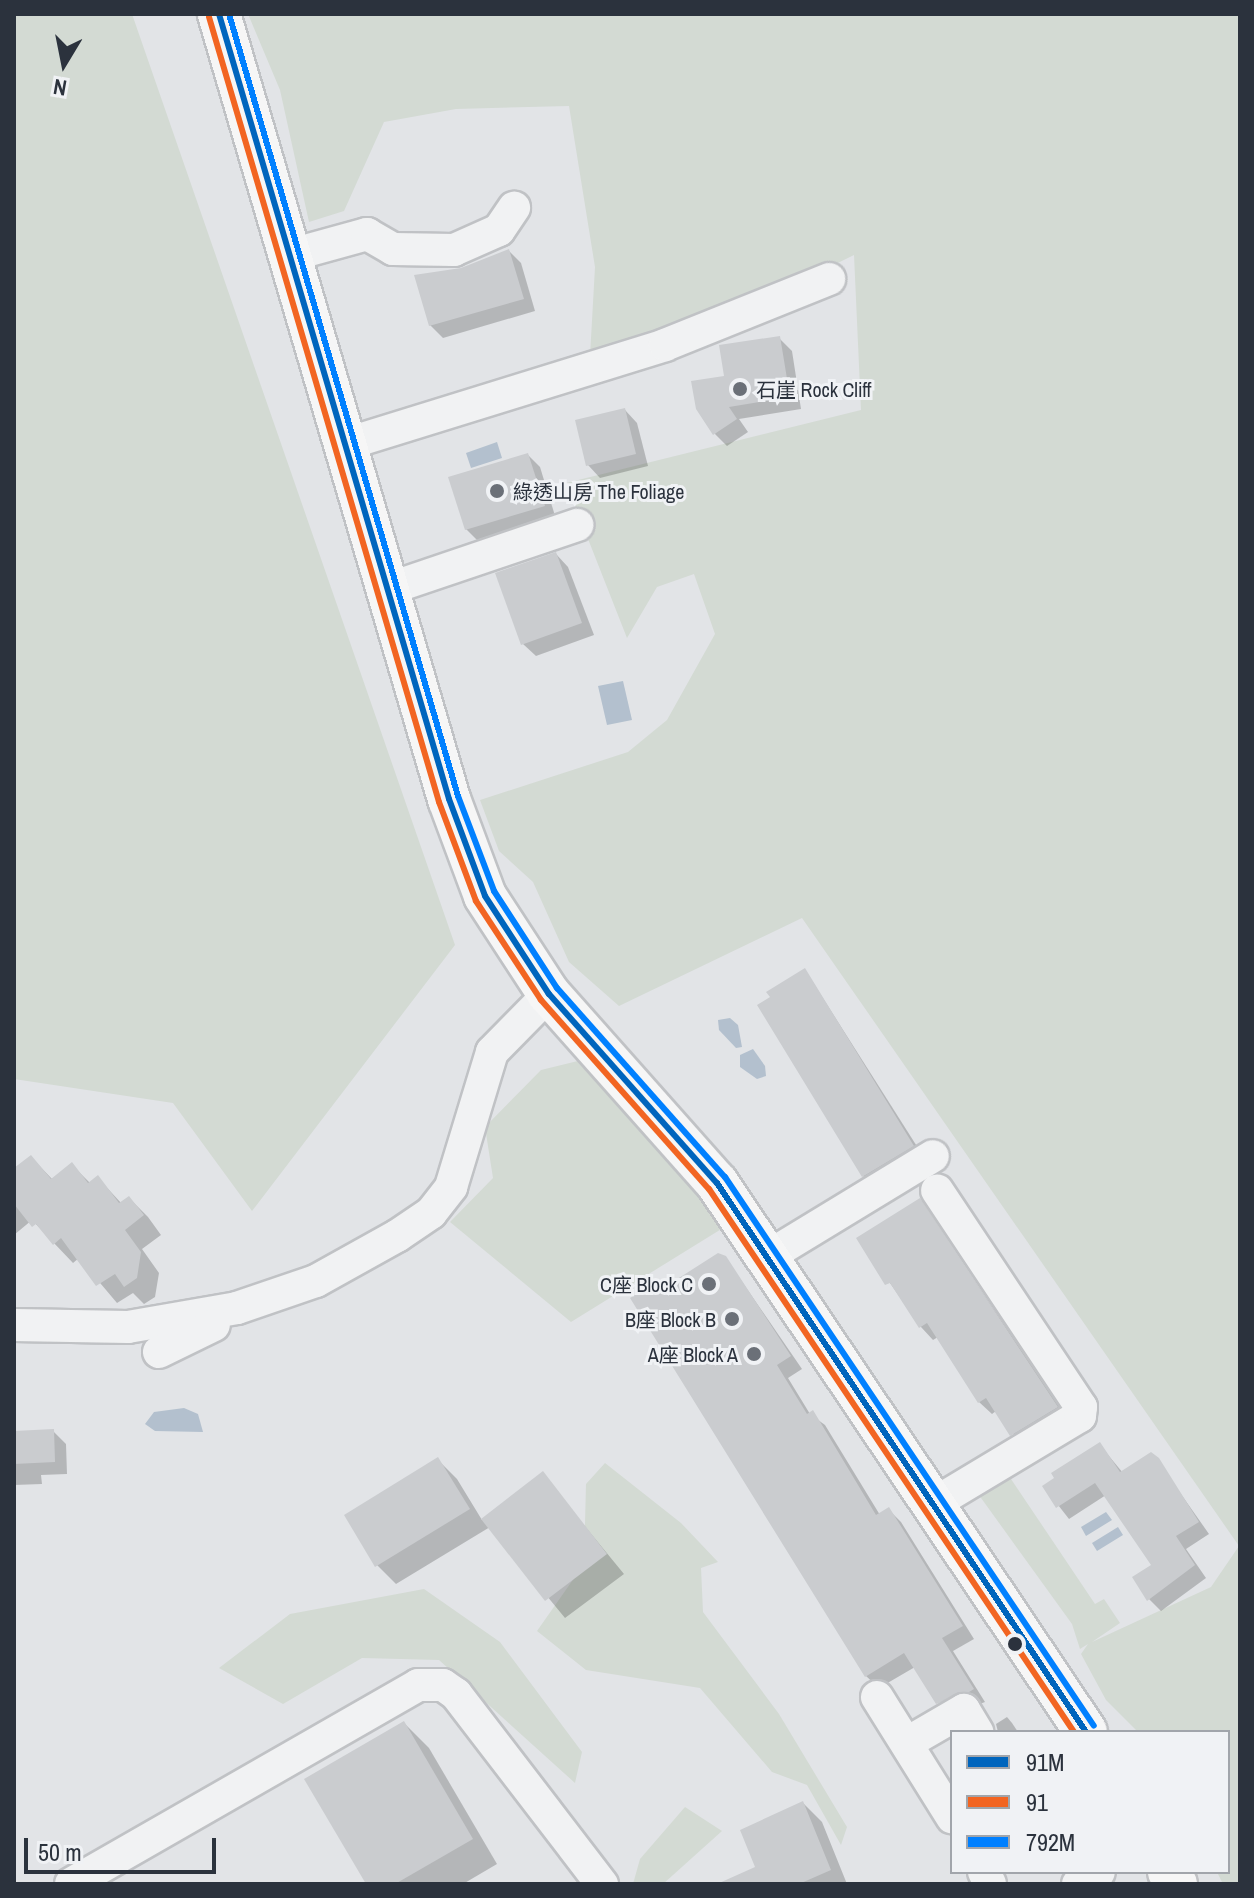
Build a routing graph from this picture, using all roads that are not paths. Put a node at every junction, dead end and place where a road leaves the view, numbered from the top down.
1 (219, 14) edge
2 (514, 208) dead end
3 (291, 255) junction
4 (829, 279) dead end
5 (346, 444) junction
6 (577, 525) dead end
7 (388, 589) junction
8 (549, 994) junction
9 (933, 1156) dead end
10 (937, 1190) dead end
11 (767, 1257) junction
12 (306, 1285) junction
13 (14, 1325) edge
14 (159, 1352) dead end
15 (935, 1503) junction
16 (877, 1697) dead end
17 (976, 1730) edge
18 (1085, 1730) edge
19 (907, 1743) junction
20 (950, 1814) edge
21 (1096, 1874) edge
22 (71, 1884) edge
23 (602, 1884) edge
24 (1078, 1884) edge

1 - 3 main road
2 - 3 street
3 - 5 main road
4 - 5 street
5 - 7 main road
6 - 7 street
7 - 8 main road
8 - 11 main road
8 - 12 street
9 - 11 street
10 - 15 street
11 - 15 main road
12 - 13 street
12 - 14 street
15 - 18 main road
16 - 19 street
17 - 19 street
19 - 20 street
21 - 24 street
22 - 23 street

